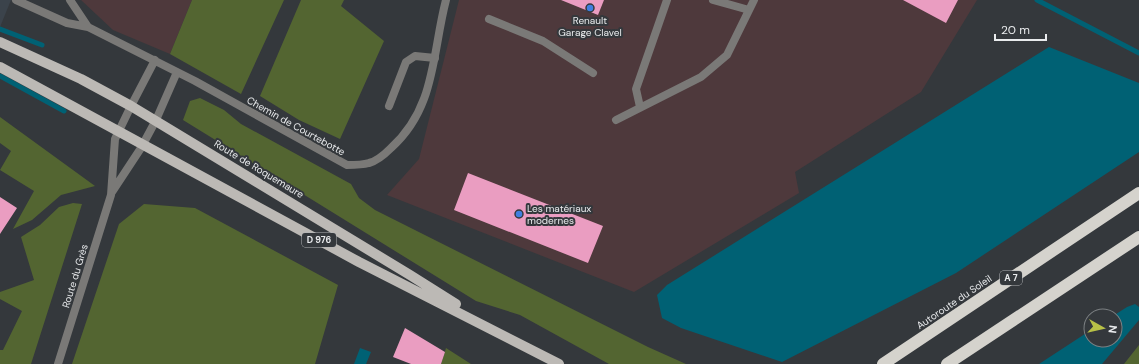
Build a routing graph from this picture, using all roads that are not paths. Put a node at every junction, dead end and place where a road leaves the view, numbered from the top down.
1 (16, 0) edge
2 (70, 0) edge
3 (446, 0) edge
4 (667, 0) edge
5 (713, 0) edge
6 (754, 0) edge
7 (749, 10) junction
8 (489, 19) dead end
9 (88, 27) junction
10 (0, 42) edge
11 (435, 58) junction
12 (155, 60) junction
13 (0, 68) edge
14 (177, 72) junction
15 (593, 73) dead end
16 (131, 106) junction
17 (389, 106) dead end
18 (640, 107) junction
19 (156, 120) junction
20 (616, 120) dead end
21 (118, 130) junction
22 (144, 144) junction
23 (1139, 193) edge
24 (111, 195) junction
25 (1139, 237) edge
26 (497, 331) junction
27 (58, 364) edge
28 (559, 364) edge
29 (883, 364) edge
30 (947, 364) edge

1 - 9 street
2 - 9 street
3 - 11 street, Chemin de Courtebotte
4 - 18 street
5 - 7 street
6 - 7 street
7 - 18 street
8 - 15 street
9 - 12 street, Chemin de Courtebotte
10 - 16 main road, Route de Roquemaure / D 976
11 - 14 street, Chemin de Courtebotte
11 - 17 street
12 - 14 street, Chemin de Courtebotte
12 - 16 street
13 - 21 main road, Route de Roquemaure / D 976
14 - 19 street
16 - 19 main road, Route de Roquemaure / D 976
16 - 21 street
18 - 20 street
19 - 22 street
19 - 26 main road, Route de Roquemaure / D 976
21 - 22 main road, Route de Roquemaure / D 976
21 - 24 street
22 - 24 street
22 - 26 main road, Route de Roquemaure / D 976
23 - 29 highway, Autoroute du Soleil / A 7
24 - 27 street, Route du Grès
25 - 30 highway
26 - 28 main road, Route de Roquemaure / D 976

